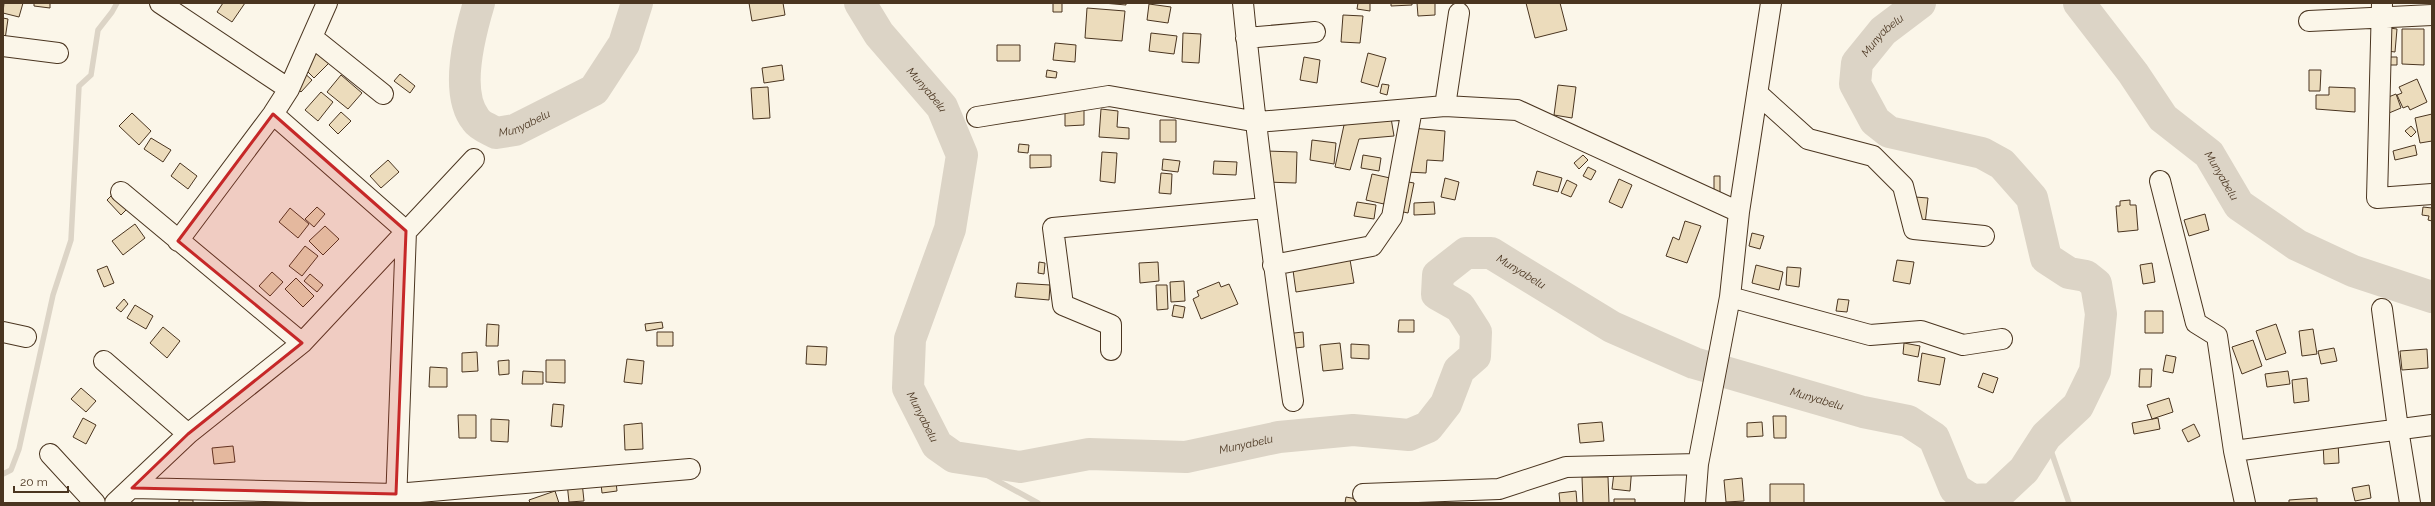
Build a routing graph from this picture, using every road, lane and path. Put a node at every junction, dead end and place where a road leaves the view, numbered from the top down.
1 (160, 3) edge
2 (327, 3) edge
3 (1243, 3) edge
4 (1771, 3) edge
5 (2338, 3) edge
6 (2382, 11) edge
7 (1459, 13) dead end
8 (2432, 15) edge
9 (2358, 19) junction
10 (2309, 21) dead end
11 (1315, 32) dead end
12 (312, 37) junction
13 (1246, 38) junction
14 (3, 46) edge
15 (58, 52) dead end
16 (289, 89) junction
17 (1757, 93) junction
18 (383, 94) dead end
19 (1445, 106) junction
20 (1412, 109) junction
21 (273, 114) junction
22 (977, 117) dead end
23 (1258, 122) junction
24 (474, 159) dead end
25 (2160, 181) dead end
26 (121, 192) dead end
27 (2432, 194) edge
28 (1265, 208) junction
29 (1739, 212) junction
30 (406, 231) junction
31 (1984, 236) dead end
32 (178, 241) junction
33 (1273, 265) junction
34 (1730, 297) junction
35 (2382, 309) dead end
36 (3, 332) edge
37 (26, 337) dead end
38 (2002, 339) dead end
39 (302, 343) junction
40 (1111, 350) dead end
41 (104, 361) dead end
42 (1293, 401) dead end
43 (2432, 425) edge
44 (2398, 429) junction
45 (188, 434) junction
46 (2234, 451) junction
47 (50, 454) dead end
48 (1698, 464) junction
49 (690, 469) dead end
50 (132, 488) junction
51 (1363, 494) dead end
52 (396, 499) edge
53 (95, 503) edge
54 (115, 503) edge
55 (1695, 503) edge
56 (2245, 503) edge
57 (2410, 503) edge

1 - 16 street
2 - 12 street
3 - 13 street
4 - 17 street
5 - 9 street
6 - 8 street
6 - 9 street
6 - 27 street
7 - 19 street
9 - 10 street
11 - 13 street
12 - 16 street
12 - 18 street
13 - 23 street
14 - 15 street
16 - 21 street
17 - 29 street
17 - 31 street
19 - 20 street
19 - 29 street
20 - 23 street
20 - 33 street
21 - 30 street
21 - 32 street
22 - 23 street
23 - 28 street
24 - 30 street
25 - 46 street
26 - 32 street
28 - 33 street
28 - 40 street
29 - 34 street
30 - 39 street
30 - 52 street
32 - 39 street
33 - 42 street
34 - 38 street
34 - 48 street
35 - 44 street
36 - 37 street
39 - 45 street
41 - 45 street
43 - 44 street
44 - 46 street
44 - 57 street
45 - 50 street
46 - 56 street
47 - 53 street
48 - 51 street
48 - 55 street
49 - 52 street
50 - 52 street
50 - 54 street

